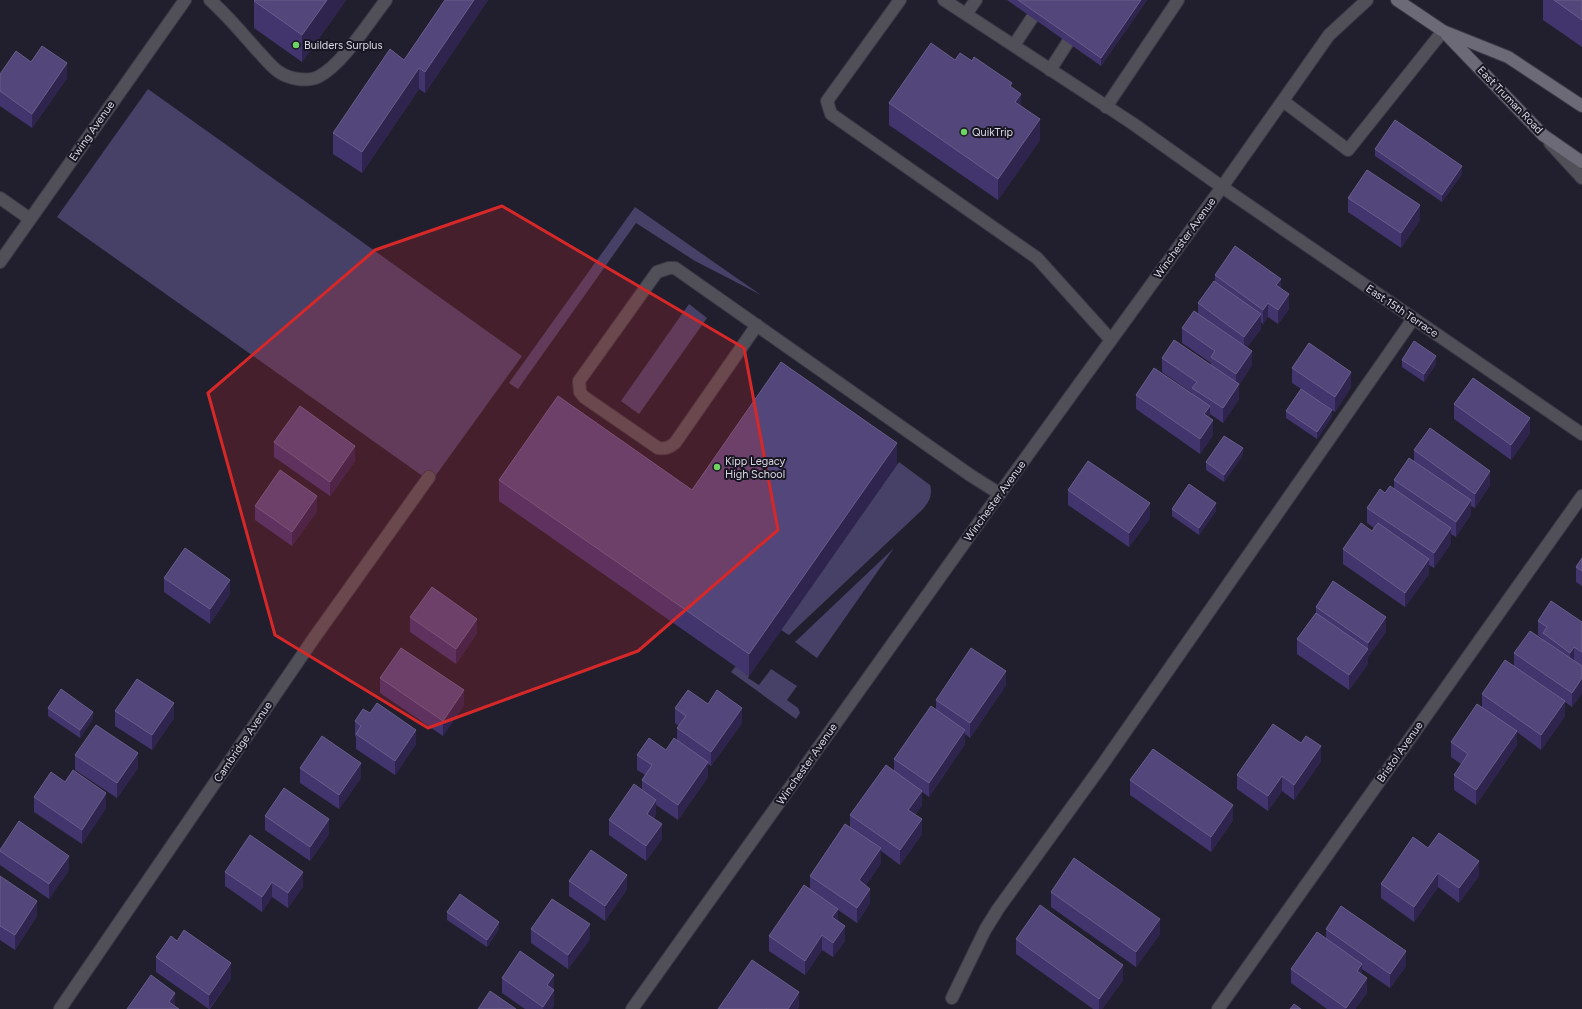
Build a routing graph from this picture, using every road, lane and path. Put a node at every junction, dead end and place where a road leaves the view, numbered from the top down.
1 (185, 0) edge
2 (210, 0) edge
3 (386, 0) edge
4 (900, 0) edge
5 (944, 0) edge
6 (976, 0) edge
7 (1178, 0) edge
8 (1367, 0) edge
9 (1397, 0) edge
10 (966, 14) junction
11 (1032, 18) edge
12 (1443, 31) junction
13 (1068, 42) edge
14 (1014, 45) junction
15 (1050, 70) junction
16 (1282, 101) junction
17 (1582, 106) edge
18 (1106, 107) junction
19 (1543, 134) junction
20 (1582, 162) edge
21 (1582, 178) edge
22 (1222, 188) junction
23 (0, 198) edge
24 (30, 219) junction
25 (0, 262) edge
26 (1413, 319) junction
27 (758, 325) junction
28 (1111, 340) junction
29 (1582, 434) edge
30 (429, 477) dead end
31 (1000, 494) junction
32 (1582, 496) edge
33 (952, 998) dead end
34 (60, 1009) edge
35 (632, 1009) edge
36 (1218, 1009) edge

1 - 24 street, Ewing Avenue
2 - 3 street
4 - 28 street
5 - 10 street, East 15th Terrace
6 - 10 street
7 - 18 street
8 - 16 street, Winchester Avenue
9 - 12 main road, East Truman Road
10 - 14 street, East 15th Terrace
11 - 14 street
12 - 16 street
12 - 17 main road, East Truman Road
12 - 19 main road, East Truman Road
13 - 15 street
14 - 15 street, East 15th Terrace
15 - 18 street, East 15th Terrace
16 - 22 street, Winchester Avenue
18 - 22 street, East 15th Terrace
19 - 20 main road, East Truman Road
19 - 21 street
22 - 26 street, East 15th Terrace
22 - 28 street, Winchester Avenue
23 - 24 street
24 - 25 street, Ewing Avenue
26 - 29 street, East 15th Terrace
26 - 33 street
27 - 27 street
27 - 31 street
28 - 31 street, Winchester Avenue
30 - 34 street, Cambridge Avenue
31 - 35 street, Winchester Avenue
32 - 36 street, Bristol Avenue

